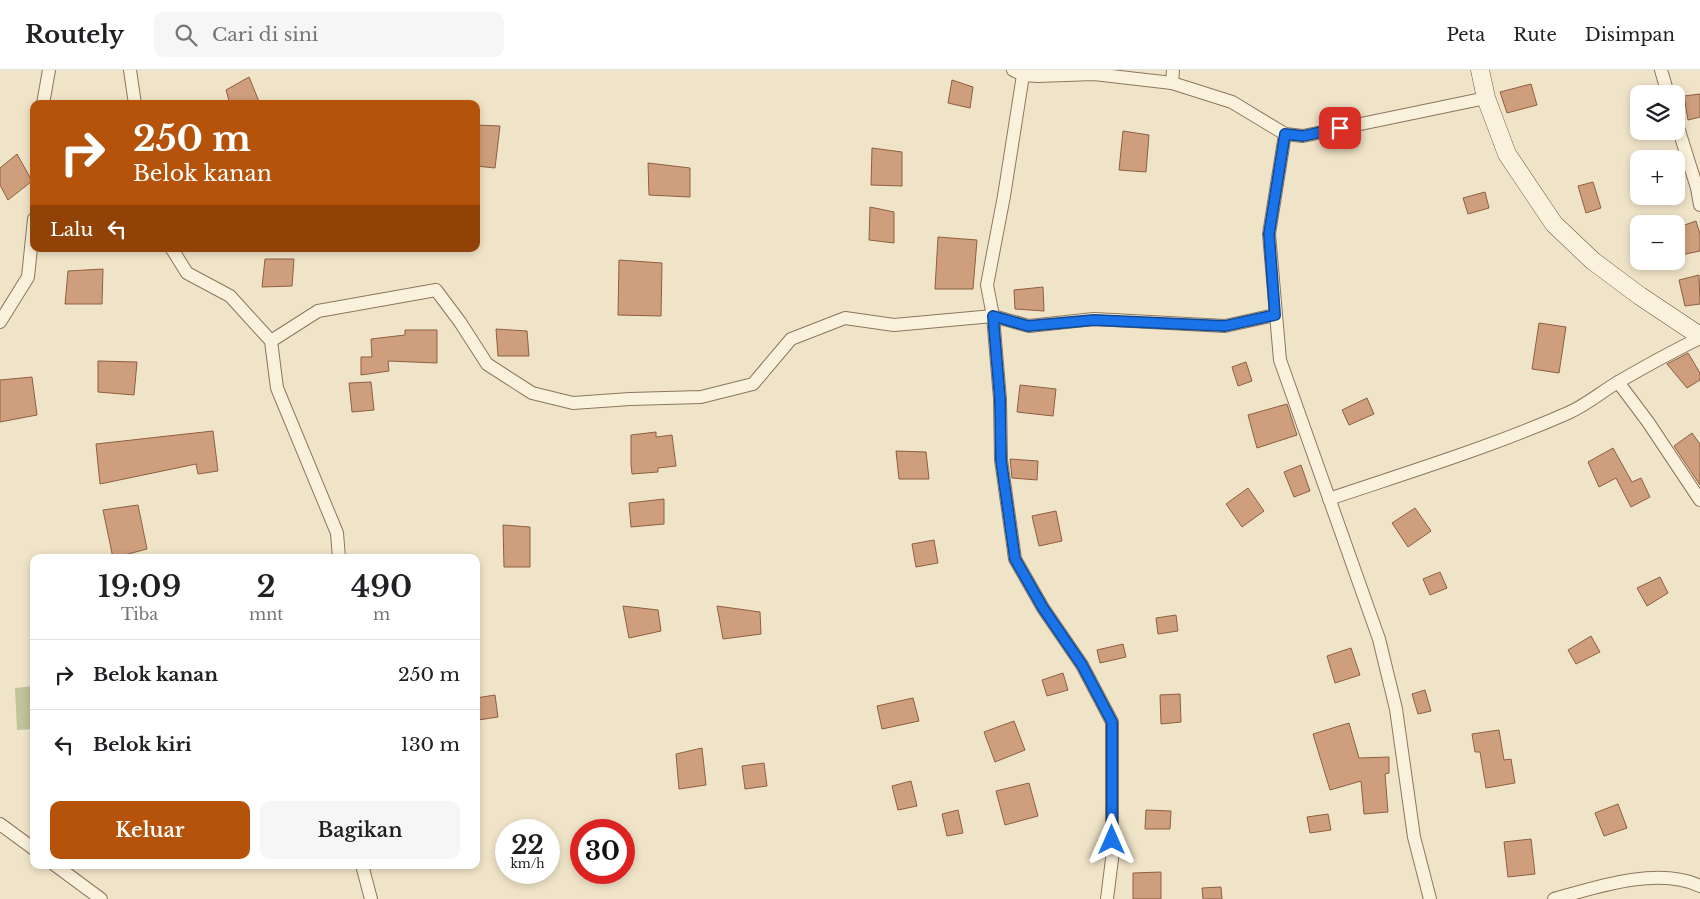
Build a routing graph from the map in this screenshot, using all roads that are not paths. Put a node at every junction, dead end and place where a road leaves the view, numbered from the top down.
1 (48, 70) edge
2 (130, 70) edge
3 (1480, 70) edge
4 (1661, 70) edge
5 (1018, 72) edge
6 (1172, 76) edge
7 (1665, 85) edge
8 (1486, 98) junction
9 (44, 100) edge
10 (134, 100) edge
11 (1285, 134) junction
12 (1682, 140) edge
13 (1700, 205) edge
14 (31, 252) edge
15 (174, 252) edge
16 (1275, 315) junction
17 (993, 316) junction
18 (0, 322) edge
19 (1700, 337) edge
20 (271, 341) junction
21 (1618, 382) junction
22 (1329, 499) junction
23 (1700, 500) edge
24 (339, 554) edge
25 (0, 824) edge
26 (30, 846) edge
27 (61, 869) edge
28 (363, 869) edge
29 (1700, 886) edge
30 (102, 899) edge
31 (371, 899) edge
32 (1107, 899) edge
33 (1430, 899) edge
34 (1554, 899) edge

1 - 9 street
2 - 10 street
3 - 8 street
4 - 7 street
5 - 6 street
5 - 17 street
6 - 11 street
8 - 11 street
8 - 19 street
11 - 16 street
12 - 13 street
14 - 18 street
15 - 20 street
16 - 17 street
16 - 22 street
17 - 20 street
17 - 32 street
19 - 21 street
20 - 24 street
21 - 22 street
21 - 23 street
22 - 33 street
25 - 26 street
27 - 30 street
28 - 31 street
29 - 34 street

